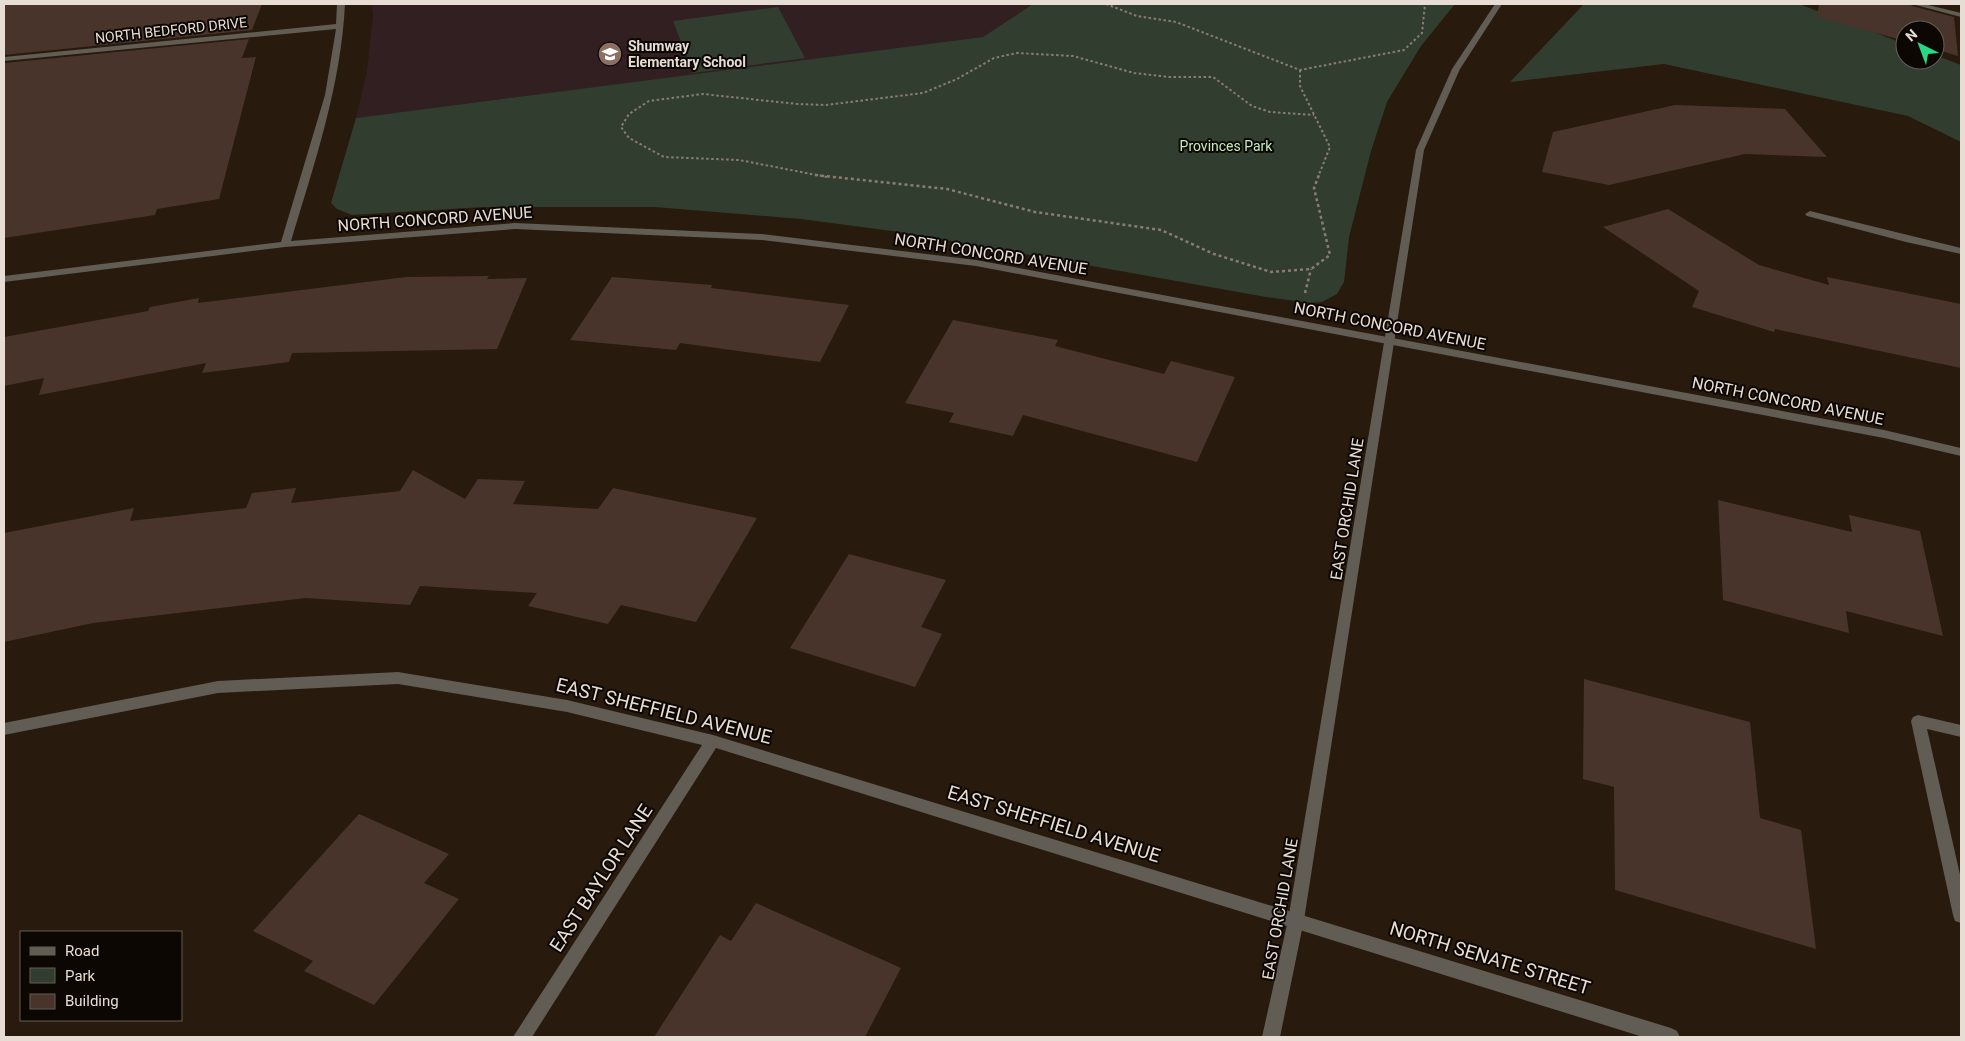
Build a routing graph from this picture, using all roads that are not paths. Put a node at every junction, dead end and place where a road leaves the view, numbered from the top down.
1 (341, 4) edge
2 (1498, 4) edge
3 (1916, 4) edge
4 (1961, 15) edge
5 (341, 26) junction
6 (4, 59) edge
7 (1810, 214) dead end
8 (285, 244) junction
9 (1961, 251) edge
10 (4, 279) edge
11 (1391, 341) junction
12 (1961, 452) edge
13 (4, 729) edge
14 (1961, 731) edge
15 (713, 741) junction
16 (1961, 915) edge
17 (1296, 920) junction
18 (522, 1037) edge
19 (1272, 1037) edge
20 (1671, 1037) edge

1 - 5 street
2 - 11 street, EAST ORCHID LANE
3 - 4 street
5 - 6 street, NORTH BEDFORD DRIVE
5 - 8 street
7 - 9 street
8 - 10 street, NORTH CONCORD AVENUE
8 - 11 street, NORTH CONCORD AVENUE
11 - 12 street, NORTH CONCORD AVENUE
11 - 17 street, EAST ORCHID LANE
13 - 15 street, EAST SHEFFIELD AVENUE
14 - 16 street
15 - 17 street, EAST SHEFFIELD AVENUE
15 - 18 street, EAST BAYLOR LANE
17 - 19 street, EAST ORCHID LANE
17 - 20 street, NORTH SENATE STREET

